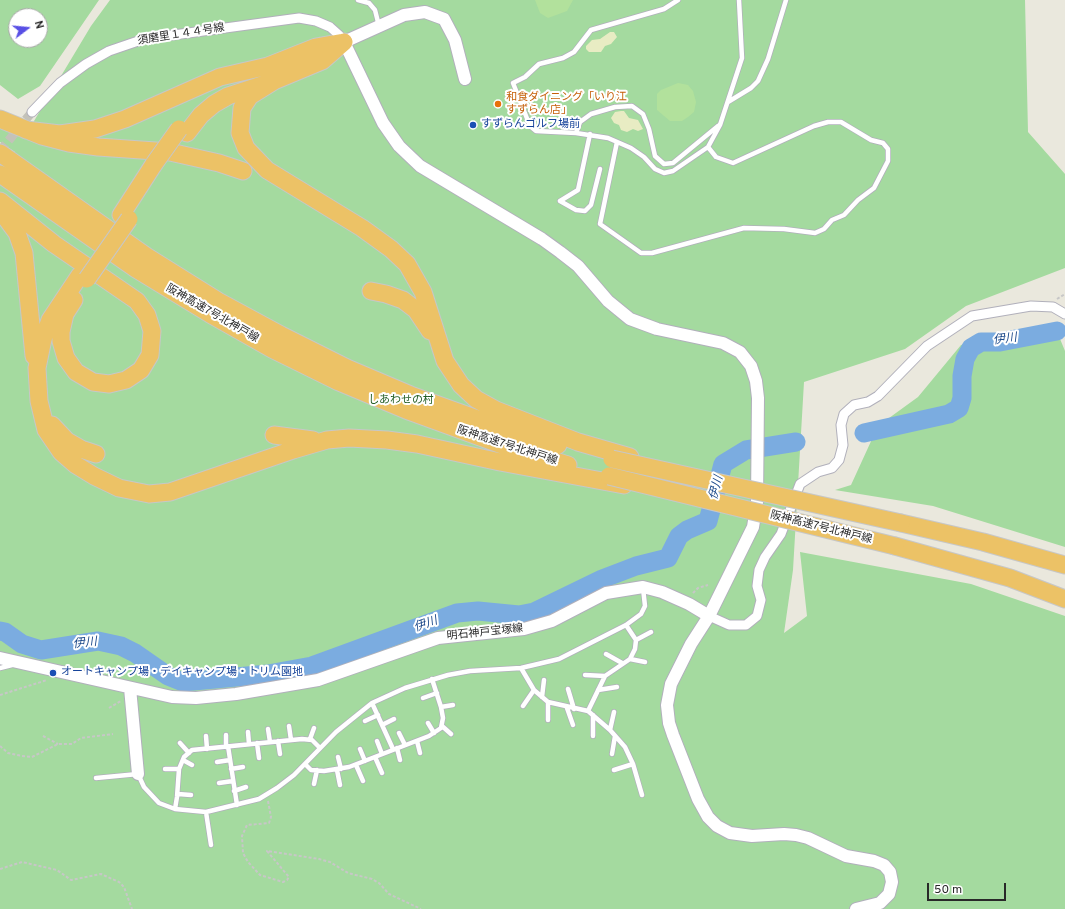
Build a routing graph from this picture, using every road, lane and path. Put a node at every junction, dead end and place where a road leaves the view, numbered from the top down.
1 (358, 0) edge
2 (678, 0) edge
3 (739, 0) edge
4 (786, 0) edge
5 (379, 26) junction
6 (344, 42) junction
7 (271, 73) junction
8 (465, 79) dead end
9 (728, 102) junction
10 (32, 112) tunnel mouth
11 (0, 119) edge
12 (720, 125) junction
13 (26, 130) junction
14 (576, 132) junction
15 (590, 134) junction
16 (617, 142) junction
17 (708, 147) junction
18 (0, 154) edge
19 (600, 169) dead end
20 (243, 171) dead end
21 (0, 174) edge
22 (0, 201) edge
23 (0, 209) edge
24 (84, 277) junction
25 (371, 291) dead end
26 (1065, 294) edge
27 (1056, 300) dead end
28 (1065, 314) edge
29 (438, 343) junction
30 (37, 389) junction
31 (274, 435) dead end
32 (327, 440) junction
33 (96, 454) dead end
34 (611, 468) junction
35 (1065, 565) edge
36 (708, 585) dead end
37 (643, 587) junction
38 (693, 593) dead end
39 (1065, 599) edge
40 (709, 616) junction
41 (626, 625) junction
42 (651, 632) dead end
43 (636, 640) junction
44 (606, 654) dead end
45 (0, 658) edge
46 (630, 659) junction
47 (21, 662) junction
48 (645, 662) dead end
49 (622, 663) junction
50 (0, 668) edge
51 (521, 668) junction
52 (585, 675) dead end
53 (605, 676) junction
54 (432, 680) junction
55 (544, 680) dead end
56 (35, 684) dead end
57 (130, 688) junction
58 (617, 688) dead end
59 (568, 689) dead end
60 (534, 690) junction
61 (598, 690) junction
62 (437, 693) junction
63 (0, 695) edge
64 (542, 697) junction
65 (423, 698) dead end
66 (123, 700) dead end
67 (548, 702) junction
68 (372, 703) junction
69 (453, 705) dead end
70 (523, 706) dead end
71 (441, 707) junction
72 (109, 708) dead end
73 (567, 708) junction
74 (574, 709) junction
75 (588, 711) junction
76 (614, 712) dead end
77 (378, 715) junction
78 (593, 715) junction
79 (394, 719) dead end
80 (548, 720) dead end
81 (365, 721) dead end
82 (428, 723) dead end
83 (382, 724) junction
84 (573, 725) dead end
85 (289, 726) dead end
86 (442, 726) junction
87 (314, 728) dead end
88 (268, 729) dead end
89 (610, 730) junction
90 (248, 732) dead end
91 (400, 733) dead end
92 (113, 734) dead end
93 (434, 734) junction
94 (451, 734) dead end
95 (226, 735) dead end
96 (43, 736) dead end
97 (206, 736) dead end
98 (593, 736) dead end
99 (615, 736) junction
100 (310, 739) junction
101 (291, 740) junction
102 (278, 741) junction
103 (417, 741) junction
104 (270, 742) junction
105 (377, 742) dead end
106 (180, 743) dead end
107 (257, 743) junction
108 (58, 744) junction
109 (248, 744) junction
110 (405, 745) junction
111 (0, 746) edge
112 (227, 747) junction
113 (320, 748) junction
114 (395, 748) junction
115 (207, 749) junction
116 (360, 749) dead end
117 (189, 753) junction
118 (420, 753) dead end
119 (280, 754) dead end
120 (382, 754) junction
121 (612, 754) dead end
122 (338, 757) dead end
123 (375, 757) junction
124 (260, 758) dead end
125 (183, 760) junction
126 (230, 760) junction
127 (400, 760) dead end
128 (365, 761) junction
129 (217, 762) dead end
130 (305, 764) junction
131 (356, 764) junction
132 (633, 764) junction
133 (192, 765) dead end
134 (243, 767) dead end
135 (165, 769) dead end
136 (179, 769) junction
137 (231, 769) junction
138 (317, 770) junction
139 (339, 770) junction
140 (614, 770) dead end
141 (382, 773) dead end
142 (138, 774) junction
143 (96, 778) dead end
144 (233, 781) junction
145 (363, 781) dead end
146 (219, 783) dead end
147 (314, 784) dead end
148 (340, 785) dead end
149 (246, 788) dead end
150 (234, 791) junction
151 (178, 794) junction
152 (267, 794) junction
153 (642, 794) dead end
154 (191, 795) dead end
155 (237, 805) junction
156 (175, 809) junction
157 (206, 812) junction
158 (211, 845) dead end
159 (0, 869) edge
160 (132, 909) edge
161 (421, 909) edge
162 (856, 909) edge

1 - 5 lane
2 - 14 lane
3 - 9 lane
4 - 9 lane
5 - 6 street
5 - 8 street
6 - 7 highway
6 - 10 street, 須磨里１４４号線
6 - 40 street
7 - 13 highway
7 - 24 highway, bridge
7 - 29 highway
9 - 12 lane
11 - 13 highway
12 - 14 lane
12 - 17 lane
13 - 20 highway
14 - 15 lane
15 - 16 lane
15 - 19 lane
16 - 17 lane
16 - 17 lane
18 - 34 highway, 阪神高速7号北神戸線
21 - 34 highway, 阪神高速7号北神戸線
22 - 24 highway
23 - 30 highway
24 - 30 highway
25 - 29 highway
26 - 27 path
28 - 40 street
29 - 34 highway
30 - 32 highway
30 - 33 highway
31 - 32 highway
32 - 34 highway
34 - 35 highway, 阪神高速7号北神戸線, bridge
34 - 39 highway, 阪神高速7号北神戸線, bridge
36 - 38 path
37 - 40 street, 明石神戸宝塚線
37 - 41 lane
37 - 57 street, 明石神戸宝塚線
40 - 162 street
41 - 43 lane
41 - 51 lane
42 - 43 lane
43 - 46 lane
44 - 49 lane
45 - 47 street, 明石神戸宝塚線
46 - 48 lane
46 - 49 lane
47 - 50 lane
47 - 57 street, 明石神戸宝塚線
49 - 53 lane
51 - 54 lane
51 - 60 lane
52 - 53 lane
53 - 61 lane
54 - 62 lane
54 - 68 lane
55 - 64 lane
56 - 63 path
57 - 142 street
58 - 61 lane
59 - 74 lane
60 - 64 lane
60 - 70 lane
61 - 75 lane
62 - 65 lane
62 - 71 lane
64 - 67 lane
66 - 72 path
67 - 73 lane
67 - 80 lane
68 - 77 lane
68 - 113 lane
69 - 71 lane
71 - 86 lane
73 - 74 lane
73 - 84 lane
74 - 75 lane
75 - 78 lane
76 - 89 lane
77 - 81 lane
77 - 83 lane
78 - 89 lane
78 - 98 lane
79 - 83 lane
82 - 93 lane
83 - 114 lane
85 - 101 lane
86 - 93 lane
86 - 94 lane
87 - 100 lane
88 - 104 lane
89 - 99 lane
90 - 109 lane
91 - 110 lane
92 - 108 path
93 - 103 lane
95 - 112 lane
96 - 108 path
97 - 115 lane
99 - 121 lane
99 - 132 lane
100 - 101 lane
100 - 113 lane
101 - 102 lane
102 - 104 lane
102 - 119 lane
103 - 110 lane
103 - 118 lane
104 - 107 lane
105 - 120 lane
106 - 117 lane
107 - 109 lane
107 - 124 lane
108 - 111 path
109 - 112 lane
110 - 114 lane
112 - 115 lane
112 - 126 lane
113 - 130 lane
114 - 120 lane
114 - 127 lane
115 - 117 lane
116 - 128 lane
117 - 125 lane
120 - 123 lane
122 - 139 lane
123 - 128 lane
123 - 141 lane
125 - 133 lane
125 - 136 lane
126 - 129 lane
126 - 137 lane
128 - 131 lane
130 - 138 lane
130 - 152 lane
131 - 139 lane
131 - 145 lane
132 - 140 lane
132 - 153 lane
134 - 137 lane
135 - 136 lane
136 - 151 lane
137 - 144 lane
138 - 139 lane
138 - 147 lane
139 - 148 lane
142 - 143 lane
142 - 156 lane
144 - 146 lane
144 - 150 lane
149 - 150 lane
150 - 155 lane
151 - 154 lane
151 - 156 lane
152 - 155 lane
152 - 161 path
155 - 157 lane
156 - 157 lane
157 - 158 lane
159 - 160 path

